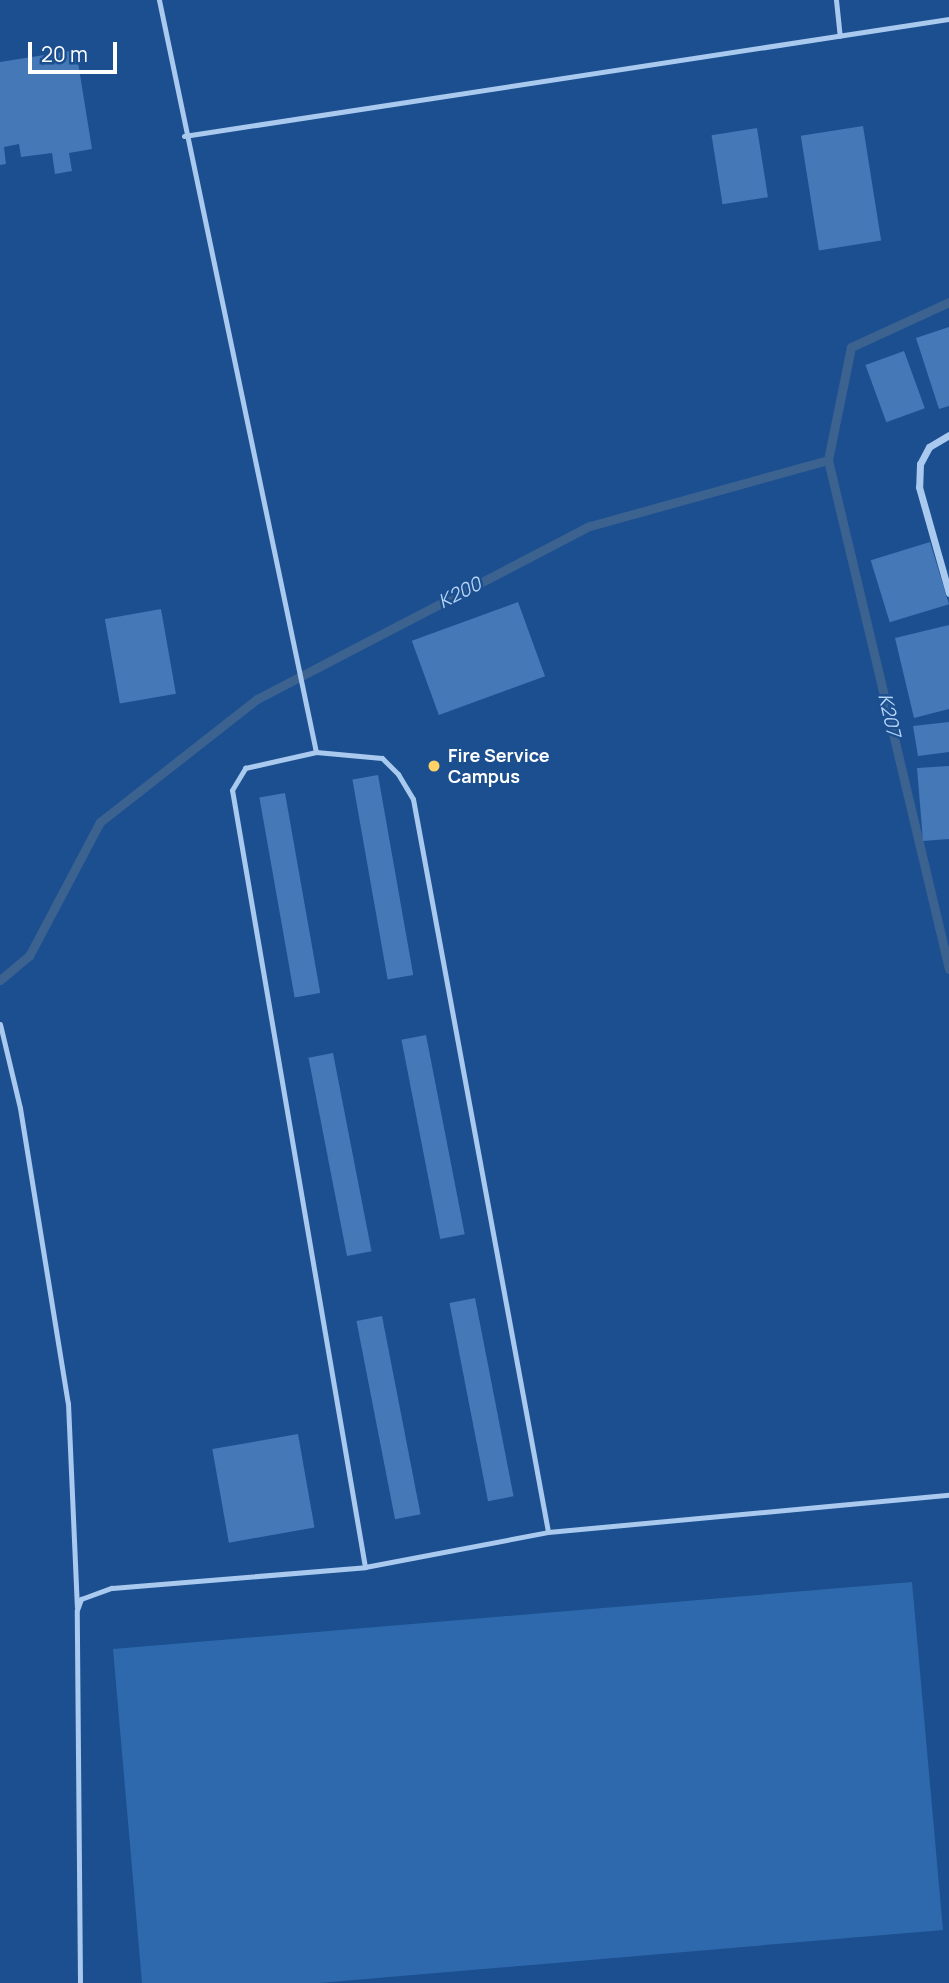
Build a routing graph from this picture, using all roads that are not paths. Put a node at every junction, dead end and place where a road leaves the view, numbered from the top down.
1 (159, 0) edge
2 (836, 0) edge
3 (949, 19) edge
4 (840, 36) junction
5 (184, 136) junction
6 (949, 435) edge
7 (949, 593) edge
8 (316, 752) junction
9 (0, 1024) edge
10 (949, 1495) edge
11 (548, 1532) junction
12 (365, 1567) junction
13 (77, 1610) junction
14 (80, 1983) edge

1 - 5 lane
2 - 4 lane
3 - 4 lane
4 - 5 lane
5 - 8 lane
6 - 7 street
8 - 11 lane
8 - 12 lane
9 - 13 lane
10 - 11 lane
11 - 12 lane
12 - 13 lane
13 - 14 lane

